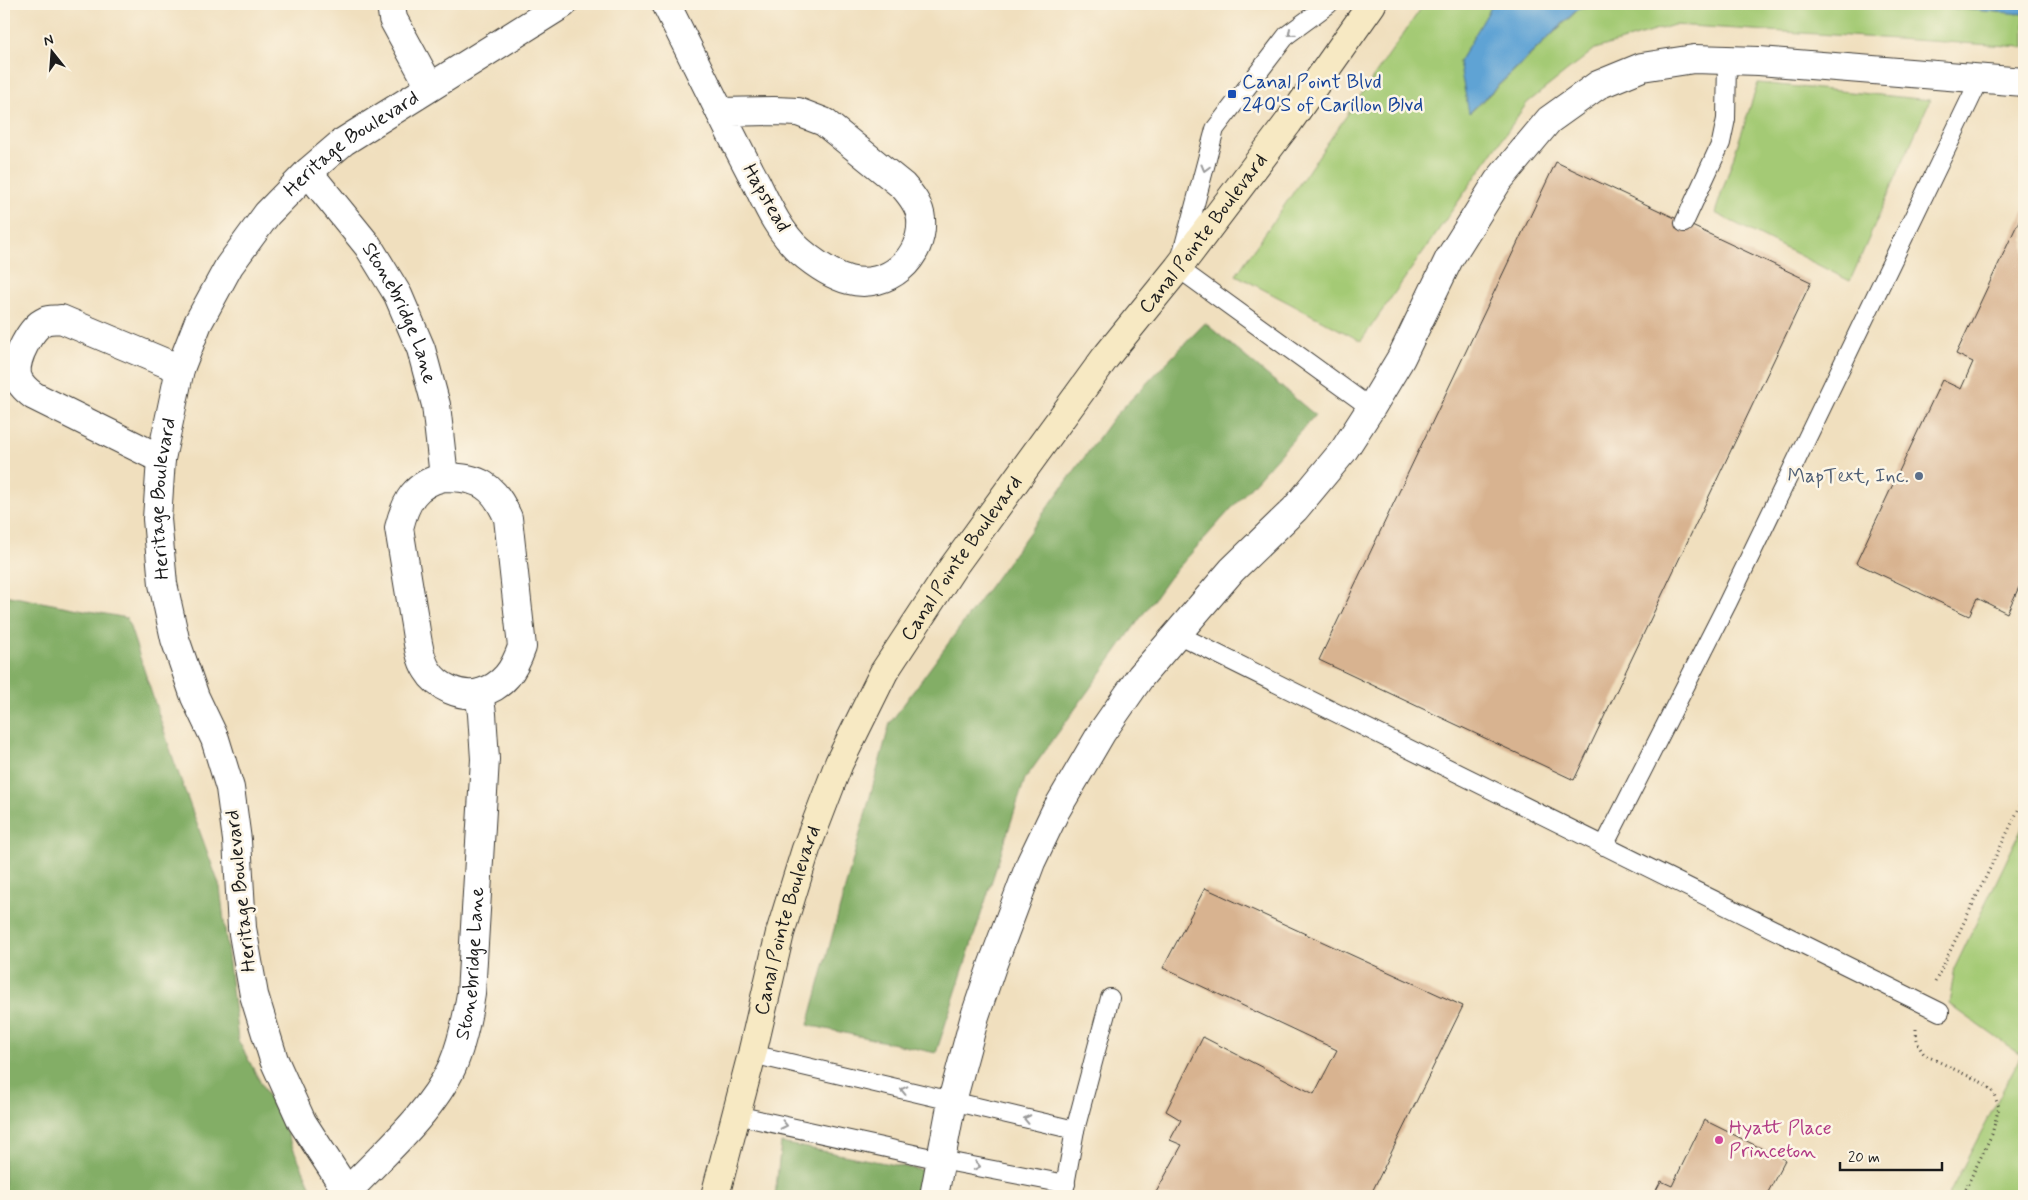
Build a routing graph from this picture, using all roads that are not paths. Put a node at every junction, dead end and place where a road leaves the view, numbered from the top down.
1 (391, 4) edge
2 (563, 4) edge
3 (666, 4) edge
4 (1330, 4) edge
5 (1372, 4) edge
6 (1727, 60) junction
7 (1980, 79) junction
8 (2024, 82) edge
9 (430, 87) junction
10 (720, 112) junction
11 (308, 172) junction
12 (1684, 223) dead end
13 (1178, 268) junction
14 (180, 369) junction
15 (1372, 408) junction
16 (161, 459) junction
17 (444, 476) junction
18 (1177, 634) junction
19 (479, 693) junction
20 (1604, 846) junction
21 (1110, 998) dead end
22 (1932, 1008) road end
23 (752, 1054) junction
24 (952, 1101) junction
25 (736, 1114) junction
26 (1075, 1130) junction
27 (941, 1160) junction
28 (1065, 1190) edge
29 (348, 1194) edge
30 (715, 1196) edge
31 (934, 1196) edge

1 - 9 street
2 - 9 street, Heritage Boulevard
3 - 10 street, Hapstead
4 -> 13 lane
5 - 13 street, Canal Pointe Boulevard
6 - 7 street
6 - 12 lane
6 - 15 street
7 - 8 street
7 - 20 lane
9 - 11 street, Heritage Boulevard
10 - 10 street, Hapstead
11 - 14 street, Heritage Boulevard
11 - 17 street, Stonebridge Lane
13 - 15 lane
13 - 23 street, Canal Pointe Boulevard
14 - 16 street, Heritage Boulevard
14 - 16 street
15 - 18 street
16 - 29 street, Heritage Boulevard
17 - 19 street
17 - 19 street
18 - 20 lane
18 - 24 street
19 - 29 street, Stonebridge Lane
20 - 22 lane
21 - 26 lane
24 -> 23 lane
23 - 25 street, Canal Pointe Boulevard
26 -> 24 lane
24 - 27 street
25 -> 27 lane
25 - 30 street, Canal Pointe Boulevard
26 - 28 lane
27 -> 28 lane
27 - 31 street

